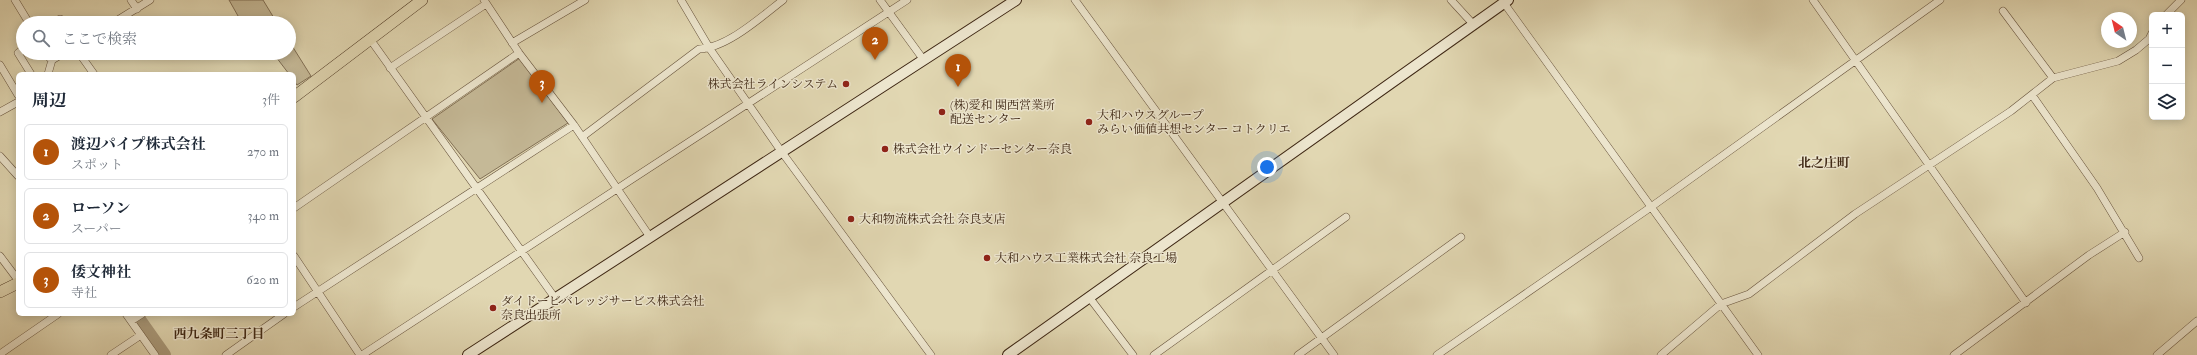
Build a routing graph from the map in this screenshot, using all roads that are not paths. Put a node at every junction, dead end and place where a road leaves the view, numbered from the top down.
1 (15, 0) edge
2 (131, 0) edge
3 (150, 0) edge
4 (422, 0) edge
5 (585, 0) edge
6 (691, 0) edge
7 (783, 0) edge
8 (880, 0) edge
9 (907, 0) edge
10 (1016, 0) edge
11 (1075, 0) edge
12 (1452, 0) edge
13 (1813, 0) edge
14 (1940, 0) edge
15 (2182, 0) edge
16 (485, 2) edge
17 (682, 2) edge
18 (1506, 2) edge
19 (410, 3) edge
20 (137, 9) junction
21 (2003, 11) dead end
22 (889, 12) junction
23 (2169, 12) edge
24 (25, 16) edge
25 (125, 16) edge
26 (1474, 24) junction
27 (370, 39) junction
28 (2149, 39) edge
29 (512, 43) junction
30 (710, 49) junction
31 (519, 53) junction
32 (924, 59) junction
33 (22, 60) edge
34 (52, 60) edge
35 (84, 60) edge
36 (1857, 60) junction
37 (0, 65) edge
38 (390, 68) junction
39 (30, 72) edge
40 (49, 72) edge
41 (93, 72) edge
42 (2053, 78) junction
43 (16, 92) edge
44 (2032, 95) junction
45 (296, 96) edge
46 (16, 103) edge
47 (747, 103) junction
48 (0, 112) edge
49 (425, 118) junction
50 (574, 125) junction
51 (582, 136) junction
52 (781, 151) junction
53 (1, 159) edge
54 (1929, 164) junction
55 (16, 174) edge
56 (477, 186) junction
57 (617, 188) junction
58 (1224, 203) junction
59 (296, 207) edge
60 (1651, 207) junction
61 (1346, 217) dead end
62 (2125, 232) junction
63 (650, 237) junction
64 (1461, 238) dead end
65 (523, 250) junction
66 (0, 256) edge
67 (2139, 258) dead end
68 (296, 259) edge
69 (1273, 271) junction
70 (16, 278) edge
71 (16, 282) edge
72 (317, 291) junction
73 (0, 292) edge
74 (1089, 297) junction
75 (555, 298) junction
76 (2026, 303) junction
77 (1721, 304) junction
78 (296, 306) edge
79 (55, 316) edge
80 (127, 316) edge
81 (139, 316) edge
82 (281, 316) edge
83 (131, 321) junction
84 (2197, 321) edge
85 (141, 335) junction
86 (1321, 338) junction
87 (0, 354) edge
88 (111, 355) edge
89 (155, 355) edge
90 (226, 355) edge
91 (361, 355) edge
92 (468, 355) edge
93 (931, 355) edge
94 (1008, 355) edge
95 (1133, 355) edge
96 (1154, 355) edge
97 (1298, 355) edge
98 (1334, 355) edge
99 (1437, 355) edge
100 (1661, 355) edge
101 (1758, 355) edge
102 (1954, 355) edge
103 (2157, 355) edge

1 - 24 street
2 - 20 street
3 - 20 street
4 - 19 main road
5 - 29 street
6 - 17 street
7 - 30 street
8 - 22 street
9 - 22 street
10 - 32 street
11 - 58 street
12 - 26 street
13 - 36 street
14 - 36 street
15 - 23 street
16 - 29 street
16 - 38 street
17 - 30 street
18 - 26 street
18 - 60 street
19 - 27 main road
20 - 25 street
21 - 42 street
22 - 32 street
22 - 47 street
26 - 58 street
27 - 38 street
27 - 45 main road
28 - 42 street
29 - 31 street
30 - 47 street
30 - 51 street
31 - 49 street
31 - 50 street
32 - 52 street
33 - 39 street
34 - 40 street
35 - 41 street
36 - 54 street
36 - 60 street
37 - 43 street
38 - 49 street
42 - 44 street
44 - 54 street
44 - 62 street
46 - 48 street
47 - 52 street
47 - 57 street
49 - 56 street
49 - 59 street
50 - 51 street
50 - 56 street
51 - 57 street
52 - 63 street
52 - 93 street
53 - 55 street
54 - 76 street
54 - 77 street
56 - 65 street
56 - 72 street
57 - 63 street
57 - 65 street
58 - 69 street
58 - 74 street
60 - 77 street
60 - 99 street
61 - 69 street
62 - 67 street
62 - 76 street
63 - 75 street
64 - 86 street
65 - 75 street
65 - 91 street
66 - 70 street
68 - 72 street
69 - 86 street
69 - 96 street
71 - 73 main road
72 - 78 street
72 - 91 street
74 - 94 street
74 - 95 street
75 - 92 street
76 - 102 street
77 - 100 street
77 - 101 street
79 - 87 street
80 - 83 street
81 - 83 street
82 - 90 street
83 - 85 street
84 - 103 street
85 - 88 street
85 - 89 street
86 - 97 street
86 - 98 street

